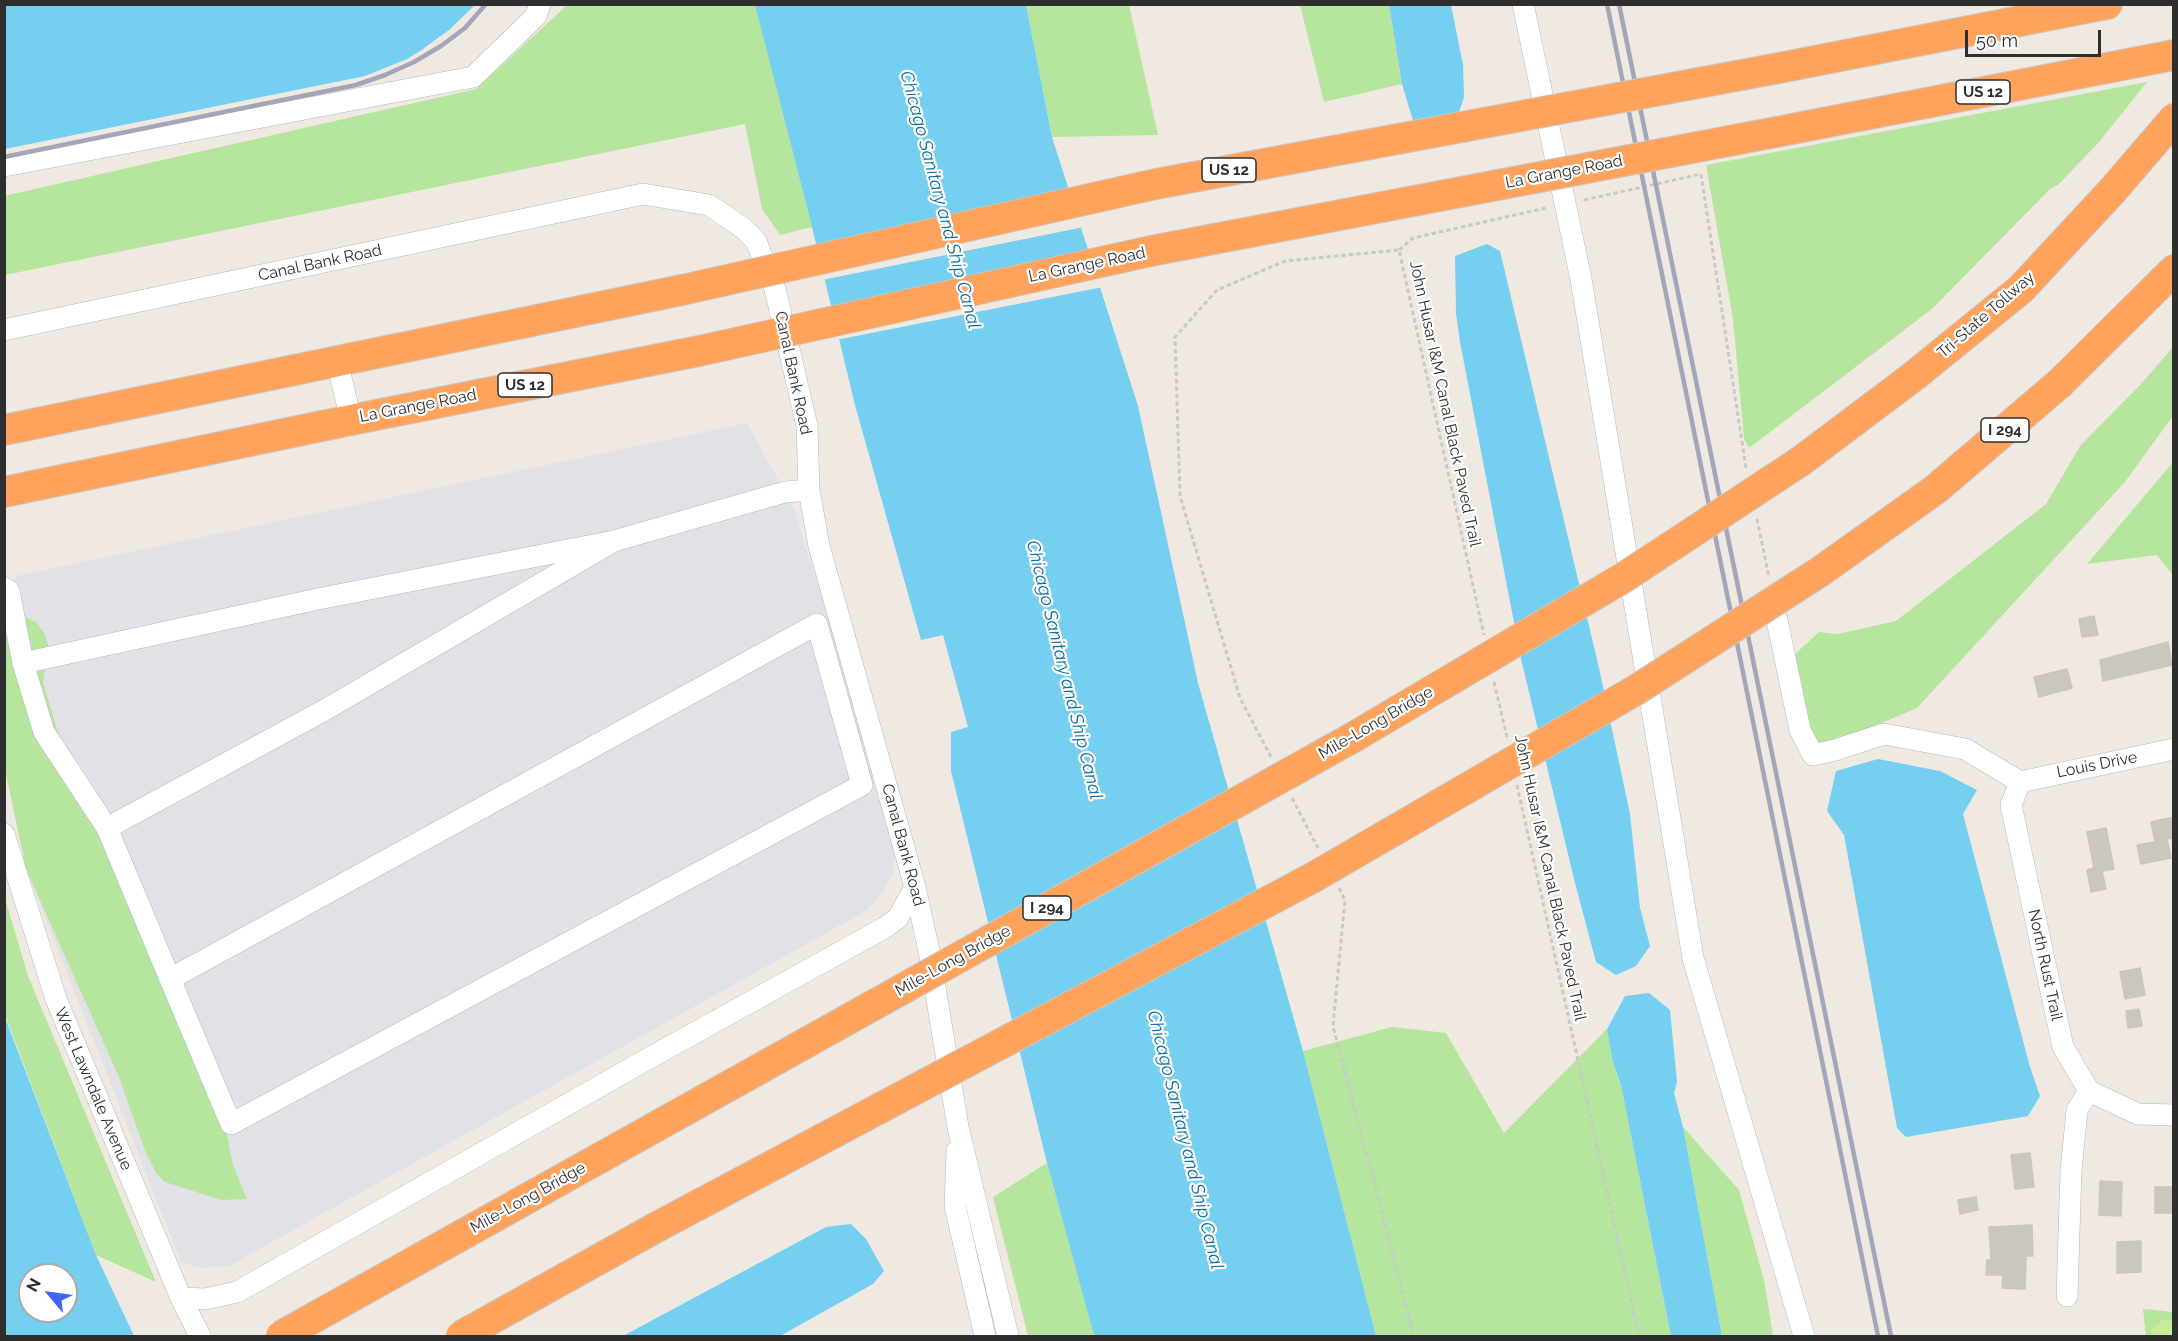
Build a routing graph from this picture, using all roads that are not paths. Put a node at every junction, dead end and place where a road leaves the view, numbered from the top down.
1 (540, 4) edge
2 (1524, 4) edge
3 (2107, 4) edge
4 (2174, 56) edge
5 (2174, 119) edge
6 (4, 166) edge
7 (2174, 270) edge
8 (4, 330) edge
9 (337, 361) junction
10 (351, 420) junction
11 (4, 430) edge
12 (1801, 461) joint
13 (809, 490) junction
14 (4, 492) edge
15 (614, 541) junction
16 (4, 588) edge
17 (1777, 620) dead end
18 (23, 663) junction
19 (2174, 749) edge
20 (2020, 782) junction
21 (107, 828) junction
22 (4, 834) edge
23 (915, 887) junction
24 (170, 979) junction
25 (2089, 1091) junction
26 (2174, 1115) edge
27 (958, 1127) junction
28 (2067, 1296) dead end
29 (181, 1298) junction
30 (200, 1336) edge
31 (281, 1336) edge
32 (461, 1336) edge
33 (985, 1336) edge
34 (1008, 1336) edge
35 (1804, 1336) edge

1 - 6 street
2 - 35 street
3 - 9 highway, US 12, bridge
4 - 10 highway, La Grange Road / US 12, bridge
5 - 12 highway, Tri-State Tollway / I 294
7 - 32 highway, I 294, bridge
8 - 13 street, Canal Bank Road
9 - 10 street
9 - 11 highway, US 12
10 - 14 highway, La Grange Road / US 12
12 - 31 highway, Mile-Long Bridge / I 294, bridge
13 - 15 street
13 - 23 street, Canal Bank Road
15 - 18 street
15 - 21 street
16 - 18 street
17 - 20 street
18 - 21 street
19 - 20 street, Louis Drive
20 - 25 street, North Rust Trail
21 - 24 street
22 - 29 street, West Lawndale Avenue
23 - 27 street, Canal Bank Road
23 - 29 street
24 - 24 street
25 - 26 street
25 - 28 street
27 - 33 street
27 - 34 street, Canal Bank Road
29 - 30 street, West Lawndale Avenue

